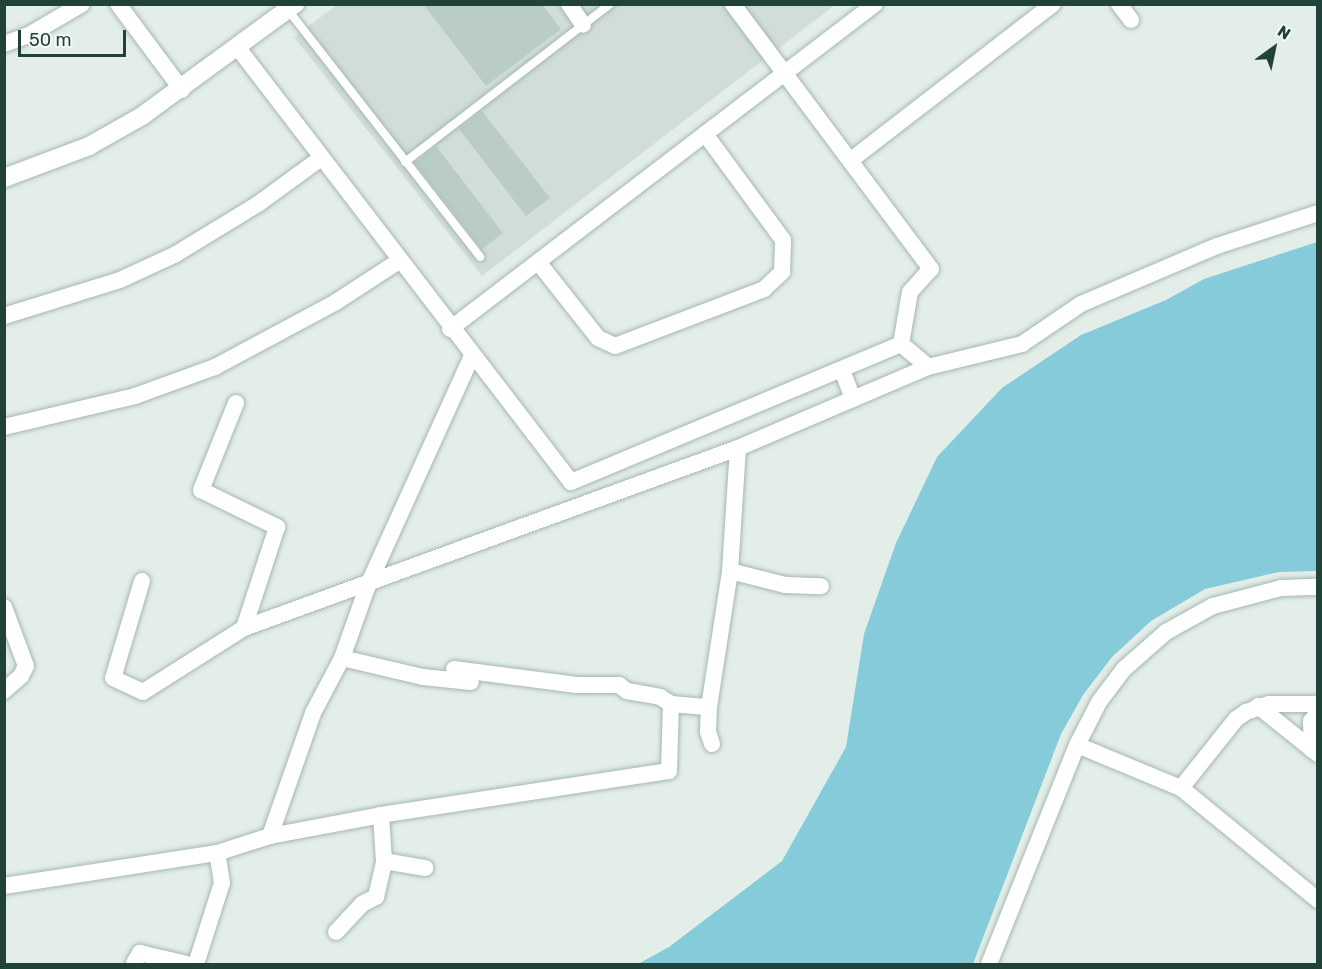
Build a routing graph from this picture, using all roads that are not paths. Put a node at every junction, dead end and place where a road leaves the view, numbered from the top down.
1 (82, 4) edge
2 (118, 4) edge
3 (569, 4) edge
4 (610, 4) edge
5 (733, 4) edge
6 (875, 4) edge
7 (1053, 4) edge
8 (1119, 4) edge
9 (291, 7) edge
10 (1131, 20) dead end
11 (583, 25) junction
12 (4, 44) edge
13 (238, 48) junction
14 (785, 73) junction
15 (182, 90) junction
16 (705, 134) junction
17 (321, 158) junction
18 (852, 160) junction
19 (405, 162) junction
20 (4, 178) edge
21 (1317, 213) edge
22 (480, 257) dead end
23 (399, 261) junction
24 (538, 262) junction
25 (4, 316) edge
26 (450, 328) junction
27 (901, 344) junction
28 (472, 357) junction
29 (928, 367) junction
30 (842, 370) junction
31 (853, 399) junction
32 (236, 403) dead end
33 (4, 426) edge
34 (738, 448) junction
35 (571, 482) junction
36 (569, 507) junction
37 (730, 571) junction
38 (142, 581) dead end
39 (368, 585) junction
40 (821, 586) dead end
41 (1317, 587) edge
42 (4, 607) edge
43 (244, 628) junction
44 (342, 658) junction
45 (454, 669) dead end
46 (508, 686) dead end
47 (4, 691) edge
48 (671, 704) junction
49 (1317, 704) edge
50 (1258, 706) junction
51 (709, 707) junction
52 (1317, 713) edge
53 (712, 744) dead end
54 (1077, 746) junction
55 (1315, 752) edge
56 (1181, 788) junction
57 (381, 815) junction
58 (270, 836) junction
59 (217, 853) junction
60 (384, 861) junction
61 (425, 868) dead end
62 (4, 886) edge
63 (1317, 900) edge
64 (336, 932) dead end
65 (134, 963) dead end
66 (186, 964) edge
67 (196, 964) edge
68 (989, 964) edge

1 - 12 street
2 - 15 street
3 - 11 street
4 - 11 lane
5 - 14 street
6 - 14 street
7 - 18 street
8 - 10 street
9 - 13 street
9 - 19 lane
11 - 19 lane
13 - 15 street
13 - 17 street
14 - 16 street
14 - 18 street
15 - 20 street
16 - 24 street
16 - 24 street
17 - 23 street
17 - 25 street
18 - 27 street
19 - 22 lane
21 - 29 street
23 - 26 street
23 - 33 street
24 - 26 street
26 - 28 street
27 - 29 street
27 - 30 street
28 - 35 street
28 - 39 street
29 - 31 street
30 - 31 street
30 - 35 street
31 - 34 street
32 - 43 street
34 - 36 street
34 - 37 street
35 - 36 street
36 - 39 street
37 - 40 street
37 - 51 street
38 - 43 street
39 - 43 street
39 - 44 street
41 - 54 street
42 - 47 street
44 - 46 street
44 - 58 street
45 - 48 street
48 - 51 street
48 - 57 street
49 - 50 street
50 - 55 street
50 - 56 street
51 - 53 street
52 - 55 street
54 - 56 street
54 - 68 street
56 - 63 street
57 - 58 street
57 - 60 street
58 - 59 street
59 - 62 street
59 - 67 street
60 - 61 street
60 - 64 street
65 - 66 street

